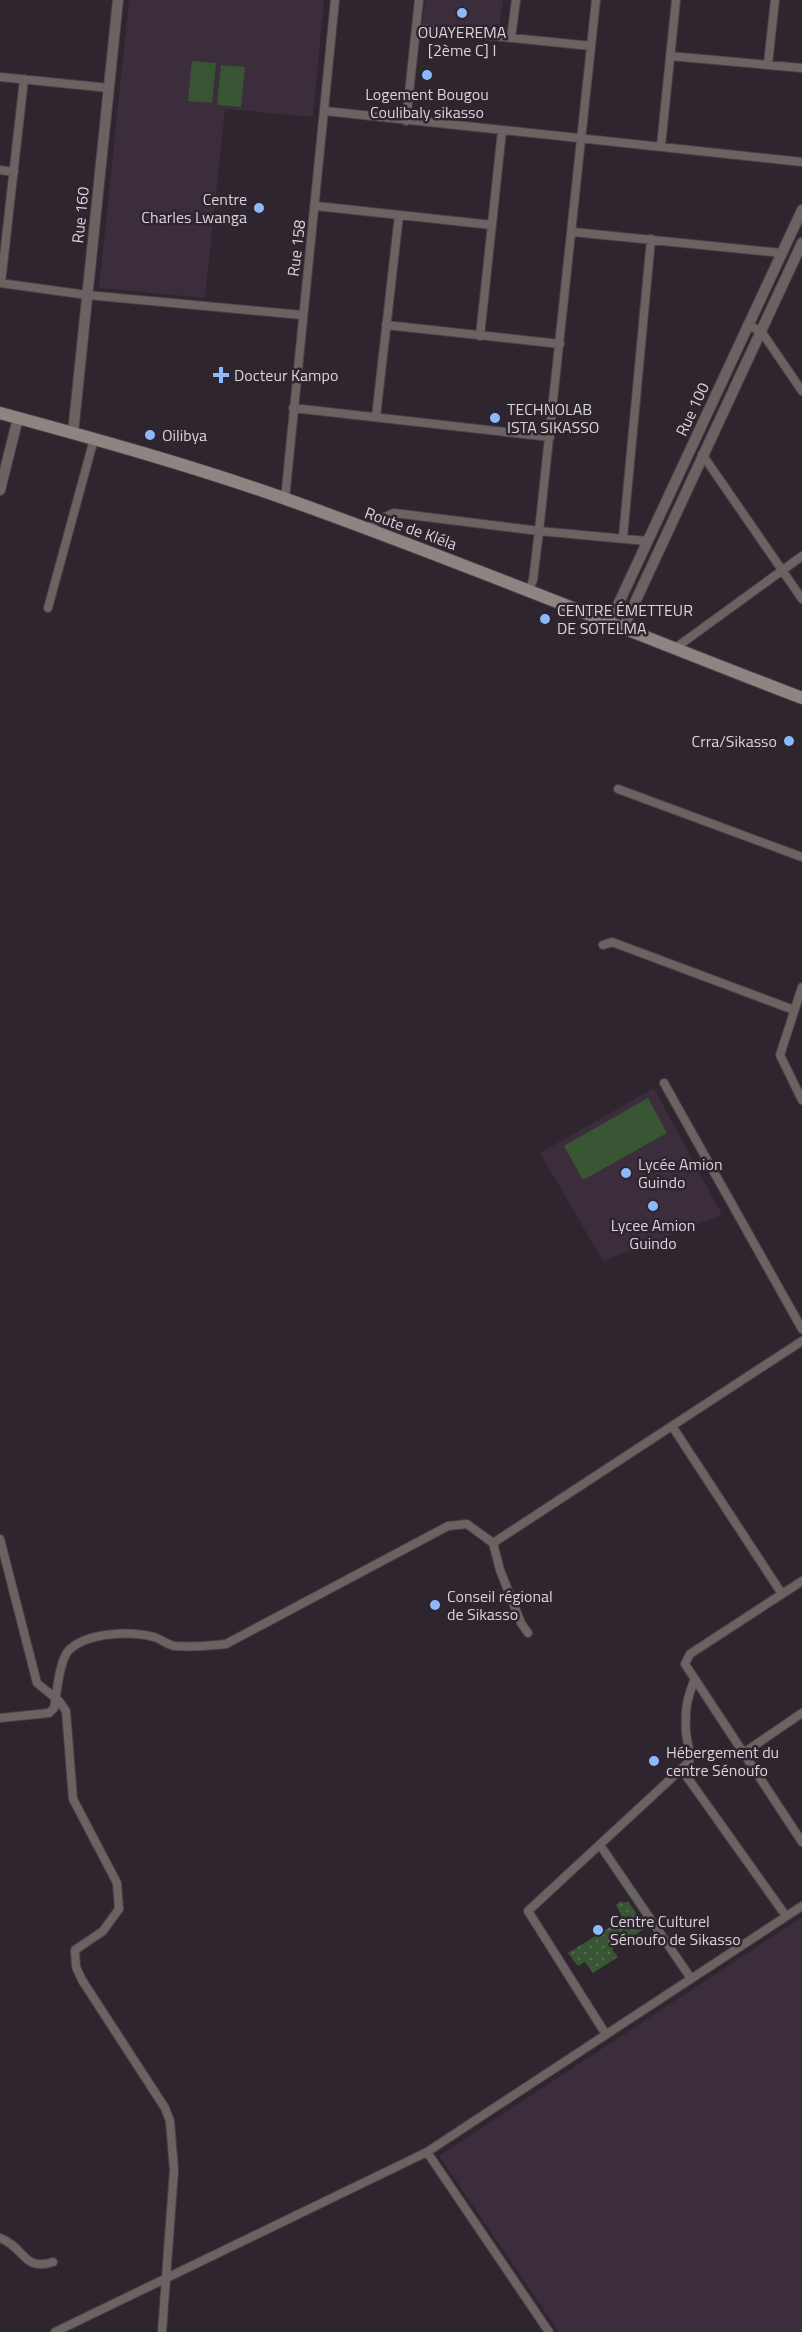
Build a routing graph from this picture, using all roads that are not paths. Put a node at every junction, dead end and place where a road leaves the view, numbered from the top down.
1 (118, 0) edge
2 (335, 0) edge
3 (419, 0) edge
4 (516, 0) edge
5 (596, 0) edge
6 (676, 0) edge
7 (775, 0) edge
8 (416, 28) junction
9 (511, 38) junction
10 (591, 46) junction
11 (670, 56) junction
12 (768, 64) junction
13 (802, 68) edge
14 (0, 77) edge
15 (24, 80) junction
16 (109, 88) junction
17 (325, 111) junction
18 (406, 121) junction
19 (502, 131) junction
20 (583, 138) junction
21 (661, 146) junction
22 (802, 162) edge
23 (0, 170) edge
24 (14, 172) junction
25 (316, 206) junction
26 (802, 210) edge
27 (399, 215) junction
28 (492, 225) junction
29 (573, 232) junction
30 (651, 239) junction
31 (802, 243) edge
32 (782, 253) junction
33 (0, 283) edge
34 (87, 294) junction
35 (302, 315) junction
36 (747, 325) junction
37 (386, 326) junction
38 (760, 330) junction
39 (480, 336) junction
40 (560, 344) junction
41 (802, 391) edge
42 (293, 408) junction
43 (0, 413) edge
44 (376, 417) junction
45 (18, 418) junction
46 (73, 433) junction
47 (550, 437) junction
48 (94, 439) junction
49 (702, 454) junction
50 (0, 490) edge
51 (285, 499) junction
52 (366, 530) junction
53 (539, 531) junction
54 (623, 537) junction
55 (647, 541) junction
56 (802, 556) edge
57 (782, 570) junction
58 (529, 590) junction
59 (802, 599) edge
60 (48, 608) dead end
61 (610, 622) junction
62 (622, 628) junction
63 (674, 649) junction
64 (802, 698) edge
65 (618, 789) dead end
66 (802, 857) edge
67 (603, 945) dead end
68 (802, 987) edge
69 (794, 1010) junction
70 (664, 1083) dead end
71 (802, 1100) edge
72 (802, 1329) edge
73 (802, 1341) edge
74 (672, 1426) junction
75 (0, 1539) edge
76 (493, 1543) junction
77 (802, 1581) edge
78 (782, 1594) junction
79 (528, 1633) dead end
80 (694, 1681) junction
81 (56, 1699) junction
82 (802, 1713) edge
83 (0, 1718) edge
84 (742, 1754) junction
85 (682, 1770) junction
86 (802, 1842) edge
87 (600, 1845) junction
88 (802, 1906) edge
89 (786, 1916) junction
90 (690, 1977) junction
91 (605, 2033) junction
92 (427, 2152) junction
93 (0, 2238) edge
94 (53, 2262) dead end
95 (165, 2279) junction
96 (55, 2332) edge
97 (162, 2332) edge
98 (549, 2332) edge

1 - 16 street, Rue 160
2 - 17 street, Rue 158
3 - 8 street
4 - 9 street
5 - 10 street
6 - 11 street
7 - 12 street
8 - 9 street
8 - 18 street
9 - 10 street
10 - 20 street
11 - 12 street
11 - 21 street
12 - 13 street
14 - 15 street
15 - 16 street
15 - 24 street
16 - 34 street, Rue 160
17 - 18 street
17 - 25 street, Rue 158
18 - 19 street
19 - 20 street
19 - 28 street
20 - 21 street
20 - 29 street
21 - 22 street
23 - 24 street
24 - 33 street
25 - 27 street
25 - 35 street, Rue 158
26 - 32 street, Rue 100
27 - 28 street
27 - 37 street
28 - 39 street
29 - 30 street
29 - 40 street
30 - 32 street
30 - 54 street
31 - 38 street
32 - 36 street, Rue 100
33 - 34 street
34 - 35 street
34 - 46 street, Rue 160
35 - 42 street, Rue 158
36 - 38 street
36 - 55 street, Rue 100
37 - 39 street
37 - 44 street
38 - 41 street
38 - 49 street
39 - 40 street
40 - 47 street
42 - 44 street
42 - 51 street, Rue 158
43 - 45 main road, Route de Kléla
44 - 47 street
45 - 46 main road, Route de Kléla
45 - 50 street
46 - 48 main road, Route de Kléla
47 - 53 street
48 - 51 main road, Route de Kléla
48 - 60 street
49 - 57 street
49 - 62 street
51 - 52 main road, Route de Kléla
52 - 53 street
52 - 58 main road, Route de Kléla
53 - 54 street
53 - 58 street
54 - 55 street
55 - 61 street, Rue 100
56 - 57 street
57 - 59 street
57 - 63 street
58 - 61 main road, Route de Kléla
61 - 62 main road, Route de Kléla
62 - 63 main road, Route de Kléla
63 - 64 main road, Route de Kléla
65 - 66 street
67 - 69 street
68 - 69 street
69 - 71 street
70 - 72 street
73 - 74 street
74 - 76 street
74 - 78 street
75 - 81 street
76 - 79 street
76 - 81 street
77 - 78 street
78 - 80 street
80 - 84 street
80 - 85 street
81 - 83 street
81 - 95 street
82 - 84 street
84 - 86 street
85 - 87 street
85 - 89 street
87 - 90 street
87 - 91 street
88 - 89 street
89 - 90 street
90 - 91 street
91 - 92 street
92 - 95 street
92 - 98 street
93 - 94 street
95 - 96 street
95 - 97 street

